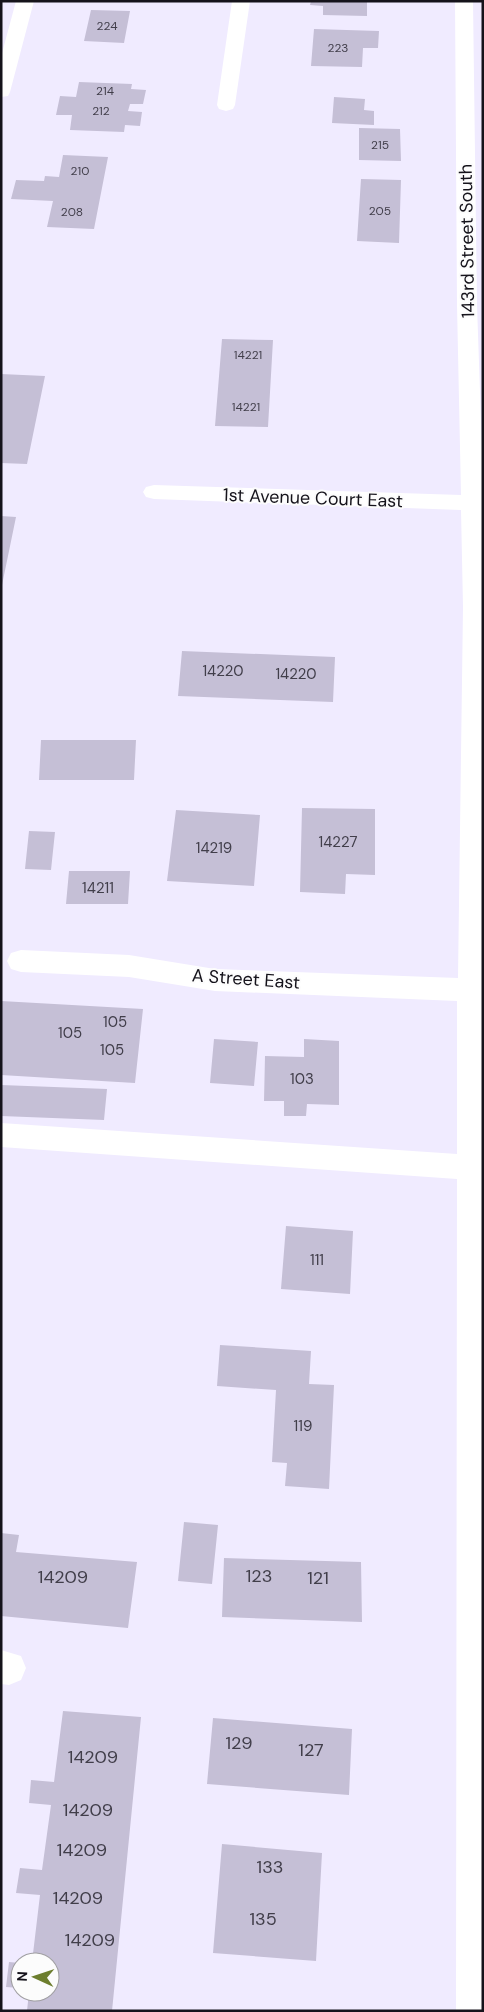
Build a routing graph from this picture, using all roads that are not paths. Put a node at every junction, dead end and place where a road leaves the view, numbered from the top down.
1 (25, 1) edge
2 (241, 1) edge
3 (464, 1) edge
4 (1, 92) edge
5 (226, 105) dead end
6 (475, 306) edge
7 (154, 492) dead end
8 (472, 503) junction
9 (479, 607) edge
10 (21, 961) dead end
11 (471, 990) junction
12 (1, 1135) edge
13 (471, 1166) junction
14 (474, 2011) edge

1 - 4 street
2 - 5 street
3 - 6 street, 143rd Street South
6 - 8 street, 143rd Street South
7 - 8 street, 1st Avenue Court East
8 - 9 street, 143rd Street South
9 - 11 street, 143rd Street South
10 - 11 street, A Street East
11 - 13 street, 143rd Street South
12 - 13 street
13 - 14 street, 143rd Street South

